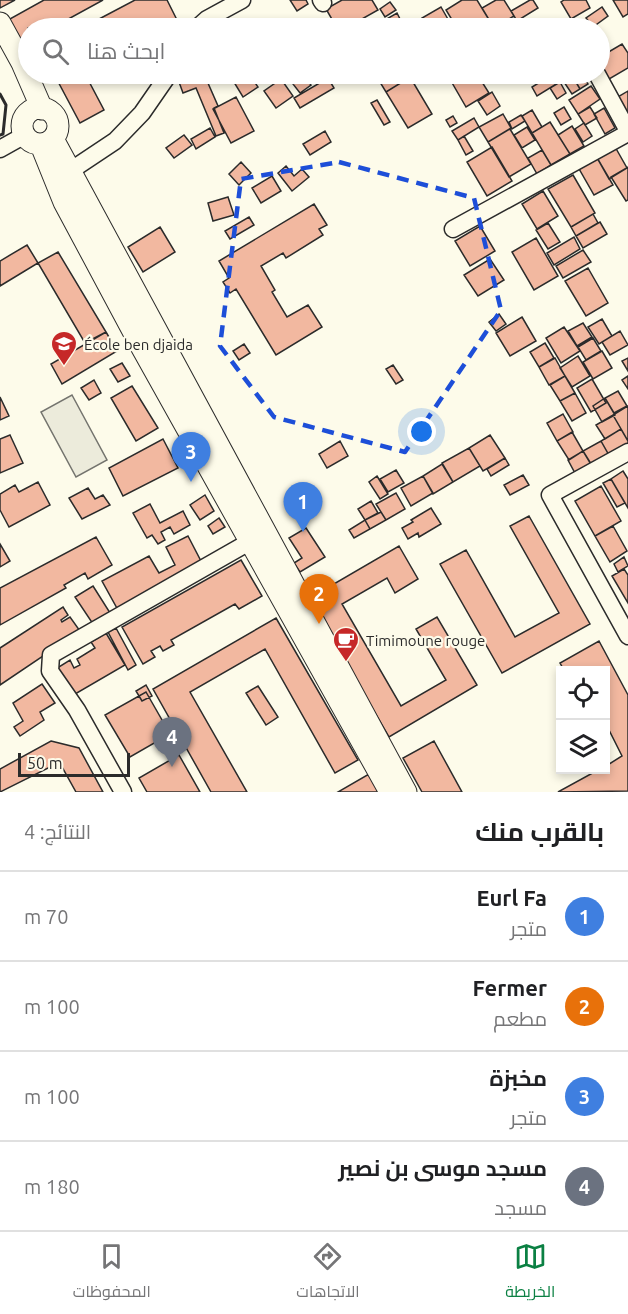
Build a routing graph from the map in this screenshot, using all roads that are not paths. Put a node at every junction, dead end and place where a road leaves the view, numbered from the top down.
1 (242, 0) edge
2 (209, 18) edge
3 (0, 23) edge
4 (0, 47) edge
5 (18, 56) edge
6 (18, 79) edge
7 (21, 84) edge
8 (28, 84) edge
9 (162, 84) edge
10 (602, 84) edge
11 (36, 110) junction
12 (628, 132) edge
13 (40, 140) junction
14 (0, 148) edge
15 (70, 171) junction
16 (453, 229) dead end
17 (628, 452) edge
18 (251, 541) junction
19 (628, 636) edge
20 (123, 792) edge
21 (390, 792) edge
22 (406, 792) edge

1 - 2 street
3 - 5 main road
4 - 6 main road
7 - 11 main road
8 - 11 main road
9 - 15 street
10 - 12 street
11 - 13 main road
11 - 13 main road
12 - 16 street
13 - 14 street
13 - 15 main road
13 - 18 main road
15 - 22 main road
17 - 19 street
18 - 20 street
18 - 21 main road

